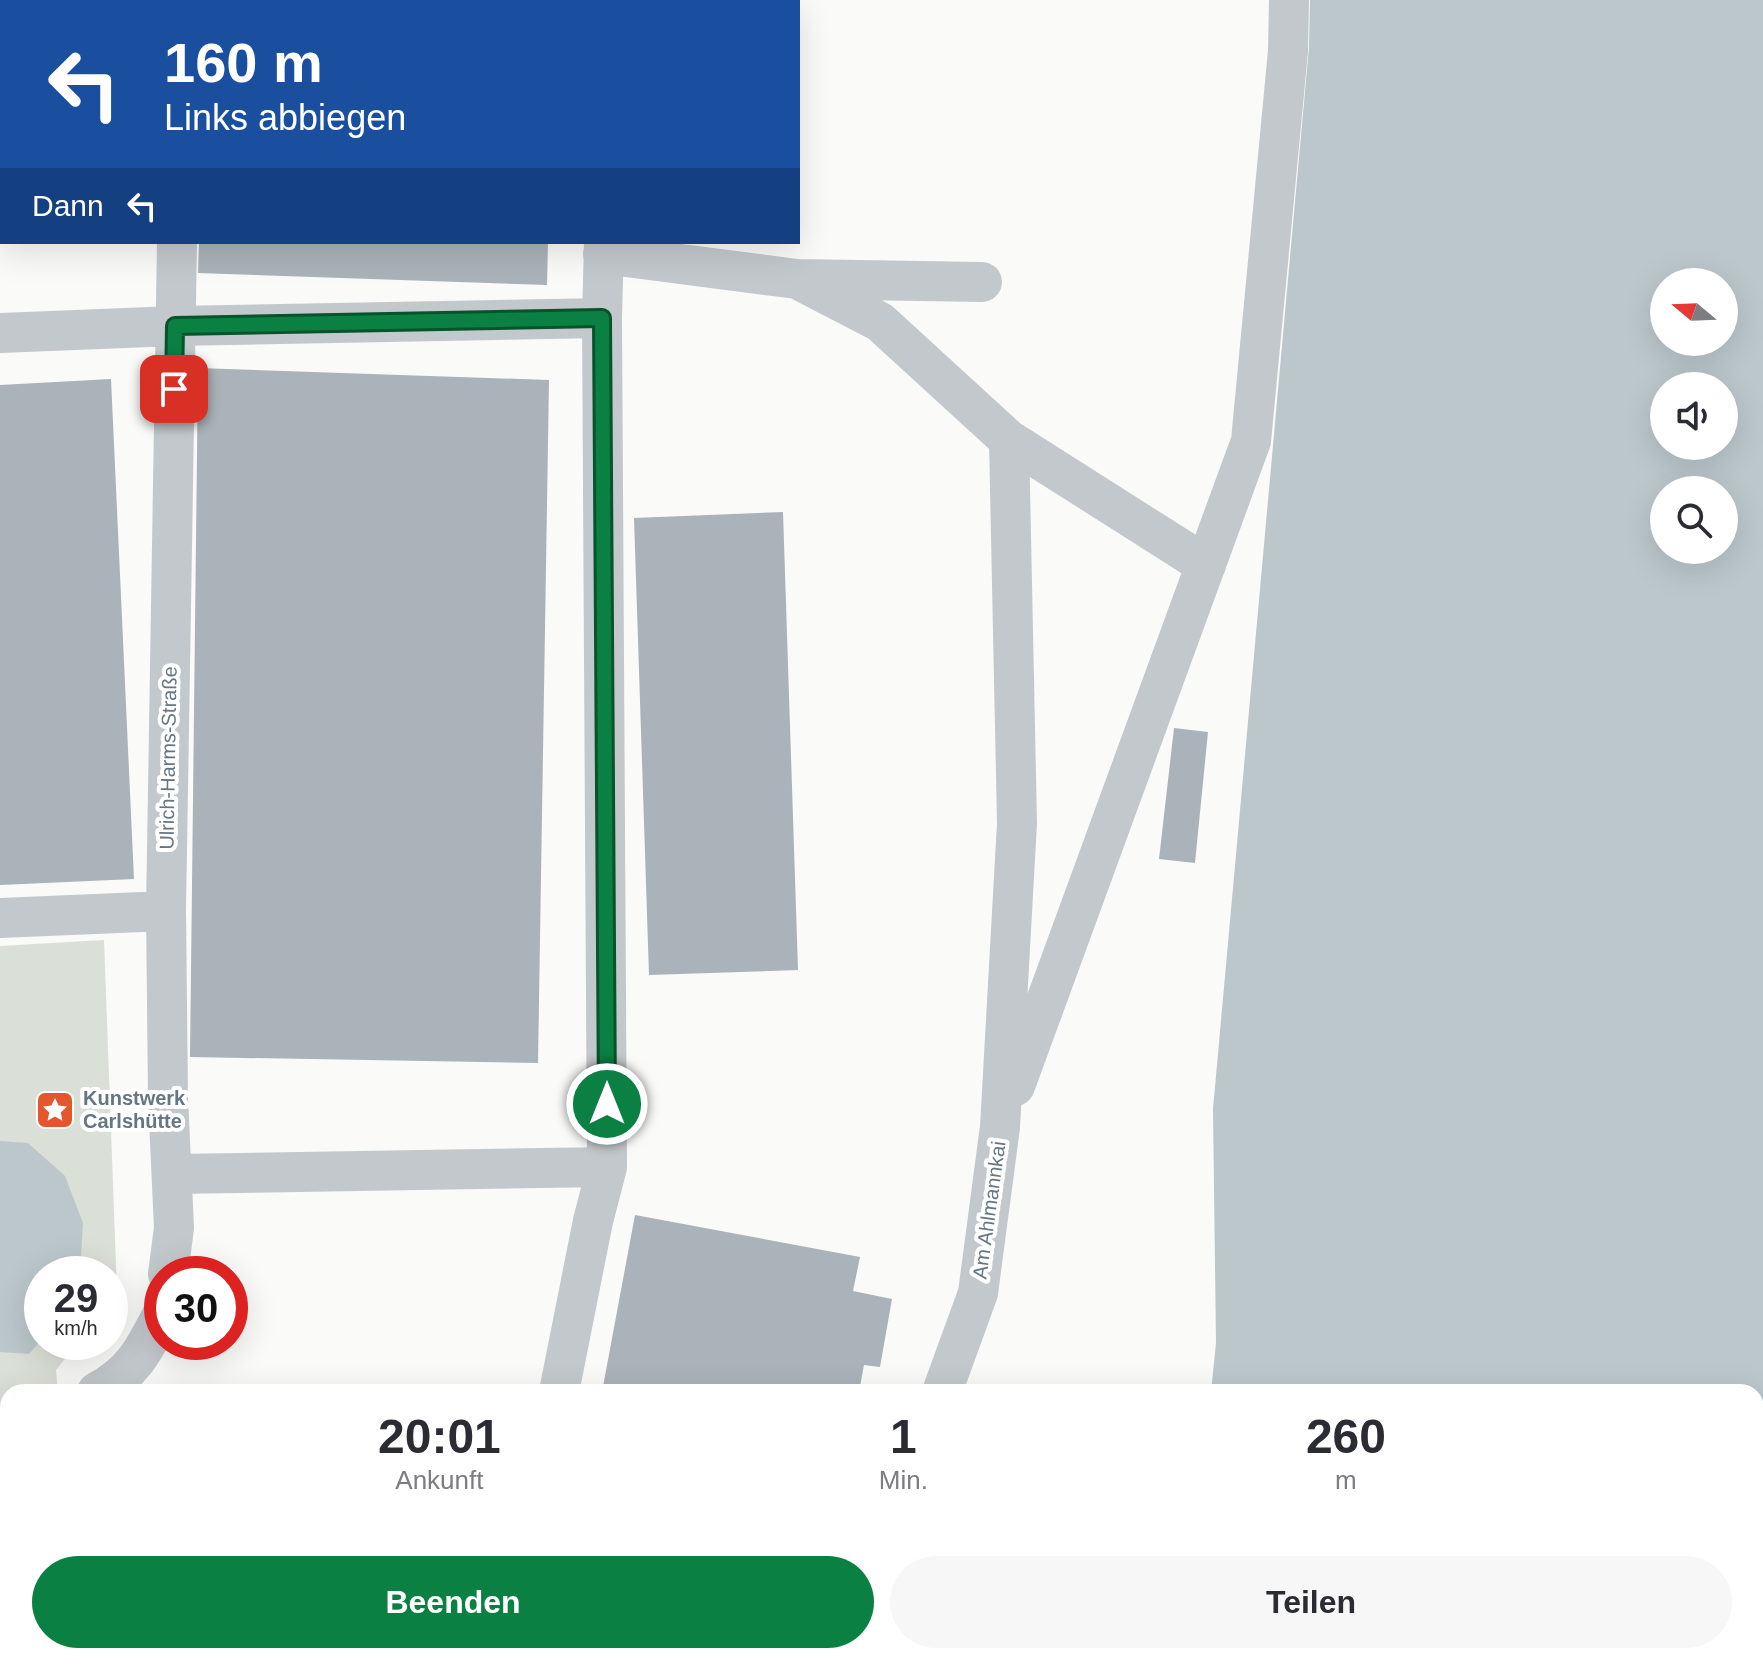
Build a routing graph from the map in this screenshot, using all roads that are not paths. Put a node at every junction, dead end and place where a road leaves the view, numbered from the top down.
1 (1289, 0) edge
2 (177, 244) edge
3 (604, 248) edge
4 (797, 279) junction
5 (982, 282) dead end
6 (602, 318) junction
7 (175, 326) junction
8 (0, 333) edge
9 (1009, 440) junction
10 (1206, 565) junction
11 (166, 911) junction
12 (0, 918) edge
13 (1000, 1127) junction
14 (607, 1167) junction
15 (172, 1174) junction
16 (170, 1256) edge
17 (144, 1351) edge
18 (108, 1384) edge
19 (561, 1384) edge
20 (945, 1384) edge

1 - 10 street
2 - 7 street, Ulrich-Harms-Straße
3 - 4 street
3 - 6 street
4 - 5 street
4 - 9 street
6 - 7 street
6 - 14 street
7 - 8 street
7 - 11 street, Ulrich-Harms-Straße
9 - 10 street
9 - 13 street
10 - 13 street
11 - 12 street
11 - 15 street, Ulrich-Harms-Straße
13 - 20 street, Am Ahlmannkai
14 - 15 street
14 - 19 street
15 - 16 street, Ulrich-Harms-Straße
17 - 18 street

